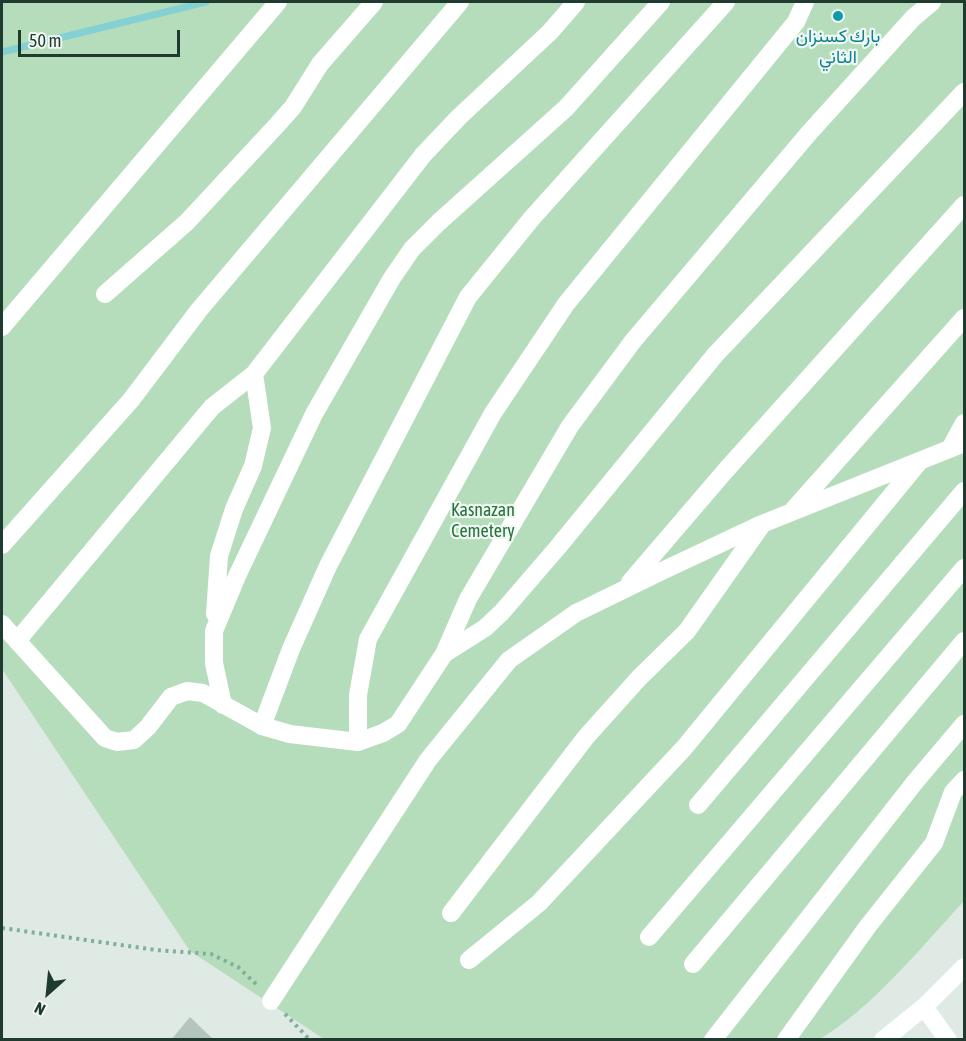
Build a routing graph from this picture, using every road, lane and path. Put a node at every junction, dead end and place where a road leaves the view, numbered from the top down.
1 (279, 2) edge
2 (374, 2) edge
3 (460, 2) edge
4 (576, 2) edge
5 (661, 2) edge
6 (726, 2) edge
7 (805, 2) edge
8 (932, 2) edge
9 (964, 92) edge
10 (964, 205) edge
11 (105, 294) dead end
12 (964, 318) edge
13 (2, 327) edge
14 (254, 374) junction
15 (964, 423) edge
16 (957, 446) edge
17 (920, 461) junction
18 (964, 491) edge
19 (791, 512) junction
20 (762, 524) junction
21 (2, 545) edge
22 (964, 568) edge
23 (623, 590) junction
24 (2, 624) edge
25 (214, 631) junction
26 (17, 641) junction
27 (964, 641) edge
28 (444, 654) junction
29 (223, 705) junction
30 (964, 724) edge
31 (262, 726) junction
32 (358, 742) junction
33 (964, 780) edge
34 (698, 805) dead end
35 (451, 914) dead end
36 (2, 928) edge
37 (650, 937) dead end
38 (469, 960) dead end
39 (693, 964) dead end
40 (964, 967) edge
41 (271, 1000) junction
42 (924, 1007) junction
43 (310, 1040) edge
44 (713, 1040) edge
45 (786, 1040) edge
46 (883, 1040) edge
47 (948, 1040) edge

1 - 13 street
2 - 11 street
3 - 21 street
4 - 14 street
5 - 25 street
6 - 31 street
7 - 32 street
8 - 28 street
9 - 28 street
10 - 23 street
12 - 19 street
14 - 25 street
14 - 26 street
15 - 16 street
16 - 17 street
17 - 19 street
17 - 38 street
18 - 34 street
19 - 20 street
20 - 23 street
20 - 35 street
22 - 37 street
23 - 41 street
24 - 26 street
25 - 29 street
26 - 29 street
27 - 39 street
28 - 32 street
29 - 31 street
30 - 44 street
31 - 32 street
33 - 45 street
36 - 41 path
40 - 42 street
41 - 43 path
42 - 46 street
42 - 47 street

